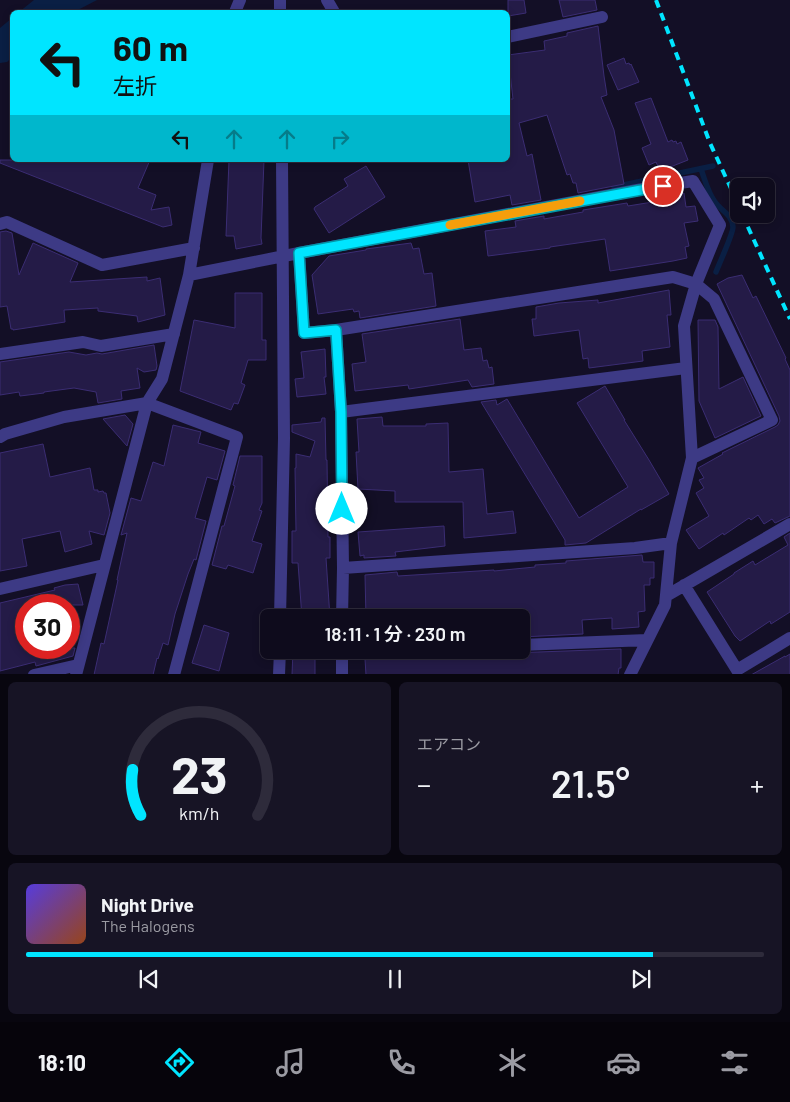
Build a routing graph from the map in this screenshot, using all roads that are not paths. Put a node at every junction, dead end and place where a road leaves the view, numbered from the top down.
1 (602, 17) dead end
2 (510, 37) edge
3 (208, 162) edge
4 (282, 162) edge
5 (0, 224) edge
6 (194, 248) junction
7 (299, 253) junction
8 (283, 257) junction
9 (189, 275) junction
10 (696, 284) junction
11 (336, 330) junction
12 (174, 334) junction
13 (0, 354) edge
14 (686, 368) junction
15 (147, 403) junction
16 (341, 412) junction
17 (0, 437) edge
18 (692, 458) junction
19 (790, 524) edge
20 (671, 543) junction
21 (104, 565) junction
22 (342, 568) junction
23 (684, 585) junction
24 (0, 589) edge
25 (666, 596) junction
26 (280, 609) edge
27 (342, 609) edge
28 (790, 638) edge
29 (647, 640) junction
30 (530, 645) edge
31 (280, 659) edge
32 (342, 659) edge
33 (77, 670) edge
34 (34, 674) edge
35 (174, 674) edge
36 (279, 674) edge
37 (342, 674) edge
38 (630, 674) edge

1 - 2 street
3 - 6 street
4 - 8 street
5 - 6 street
6 - 9 street
7 - 8 street
7 - 10 street
7 - 11 street
8 - 9 street
8 - 26 street
9 - 12 street
10 - 11 street
10 - 14 street
10 - 18 street
11 - 16 street
12 - 13 street
12 - 15 street
14 - 16 street
14 - 18 street
15 - 17 street
15 - 21 street
15 - 35 street
16 - 22 street
18 - 20 street
19 - 23 street
20 - 22 street
20 - 25 street
21 - 24 street
21 - 33 street
22 - 27 street
23 - 25 street
23 - 28 street
25 - 29 street
29 - 30 street
29 - 38 street
31 - 36 street
32 - 37 street
33 - 34 street

